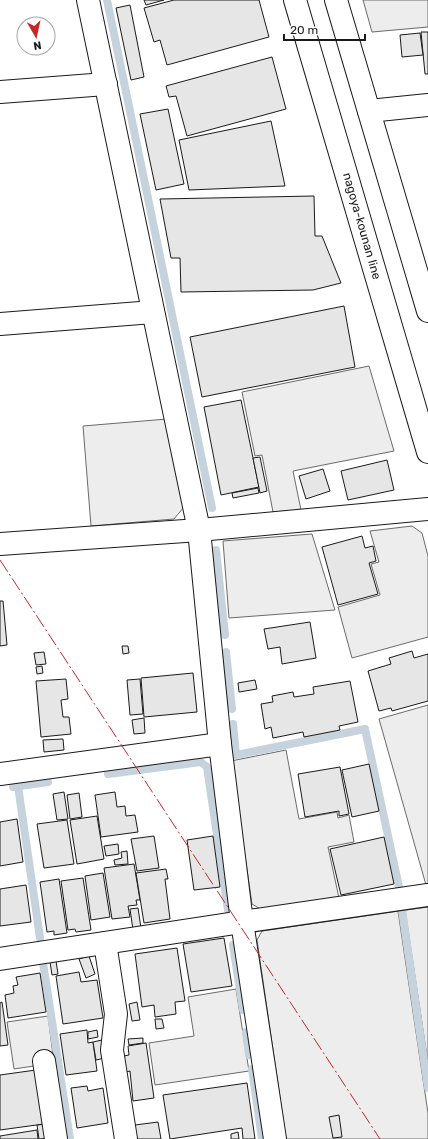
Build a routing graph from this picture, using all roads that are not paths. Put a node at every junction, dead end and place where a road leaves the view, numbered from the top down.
1 (88, 0) edge
2 (296, 0) edge
3 (336, 0) edge
4 (106, 84) junction
5 (0, 92) edge
6 (428, 105) edge
7 (369, 111) junction
8 (428, 311) edge
9 (153, 312) junction
10 (0, 324) edge
11 (428, 452) edge
12 (428, 509) edge
13 (199, 530) junction
14 (0, 544) edge
15 (220, 744) junction
16 (0, 774) edge
17 (428, 895) edge
18 (242, 922) junction
19 (105, 943) junction
20 (0, 959) edge
21 (44, 1060) dead end
22 (56, 1139) edge
23 (126, 1139) edge
24 (275, 1139) edge

1 - 4 street
2 - 11 street, nagoya-kounan line
3 - 7 street
4 - 5 street
4 - 9 street
6 - 7 street
7 - 8 street
9 - 10 street
9 - 13 street
12 - 13 street
13 - 14 street
13 - 15 street
15 - 16 street
15 - 18 street
17 - 18 street
18 - 19 street
18 - 24 street
19 - 20 street
19 - 23 street
21 - 22 street

